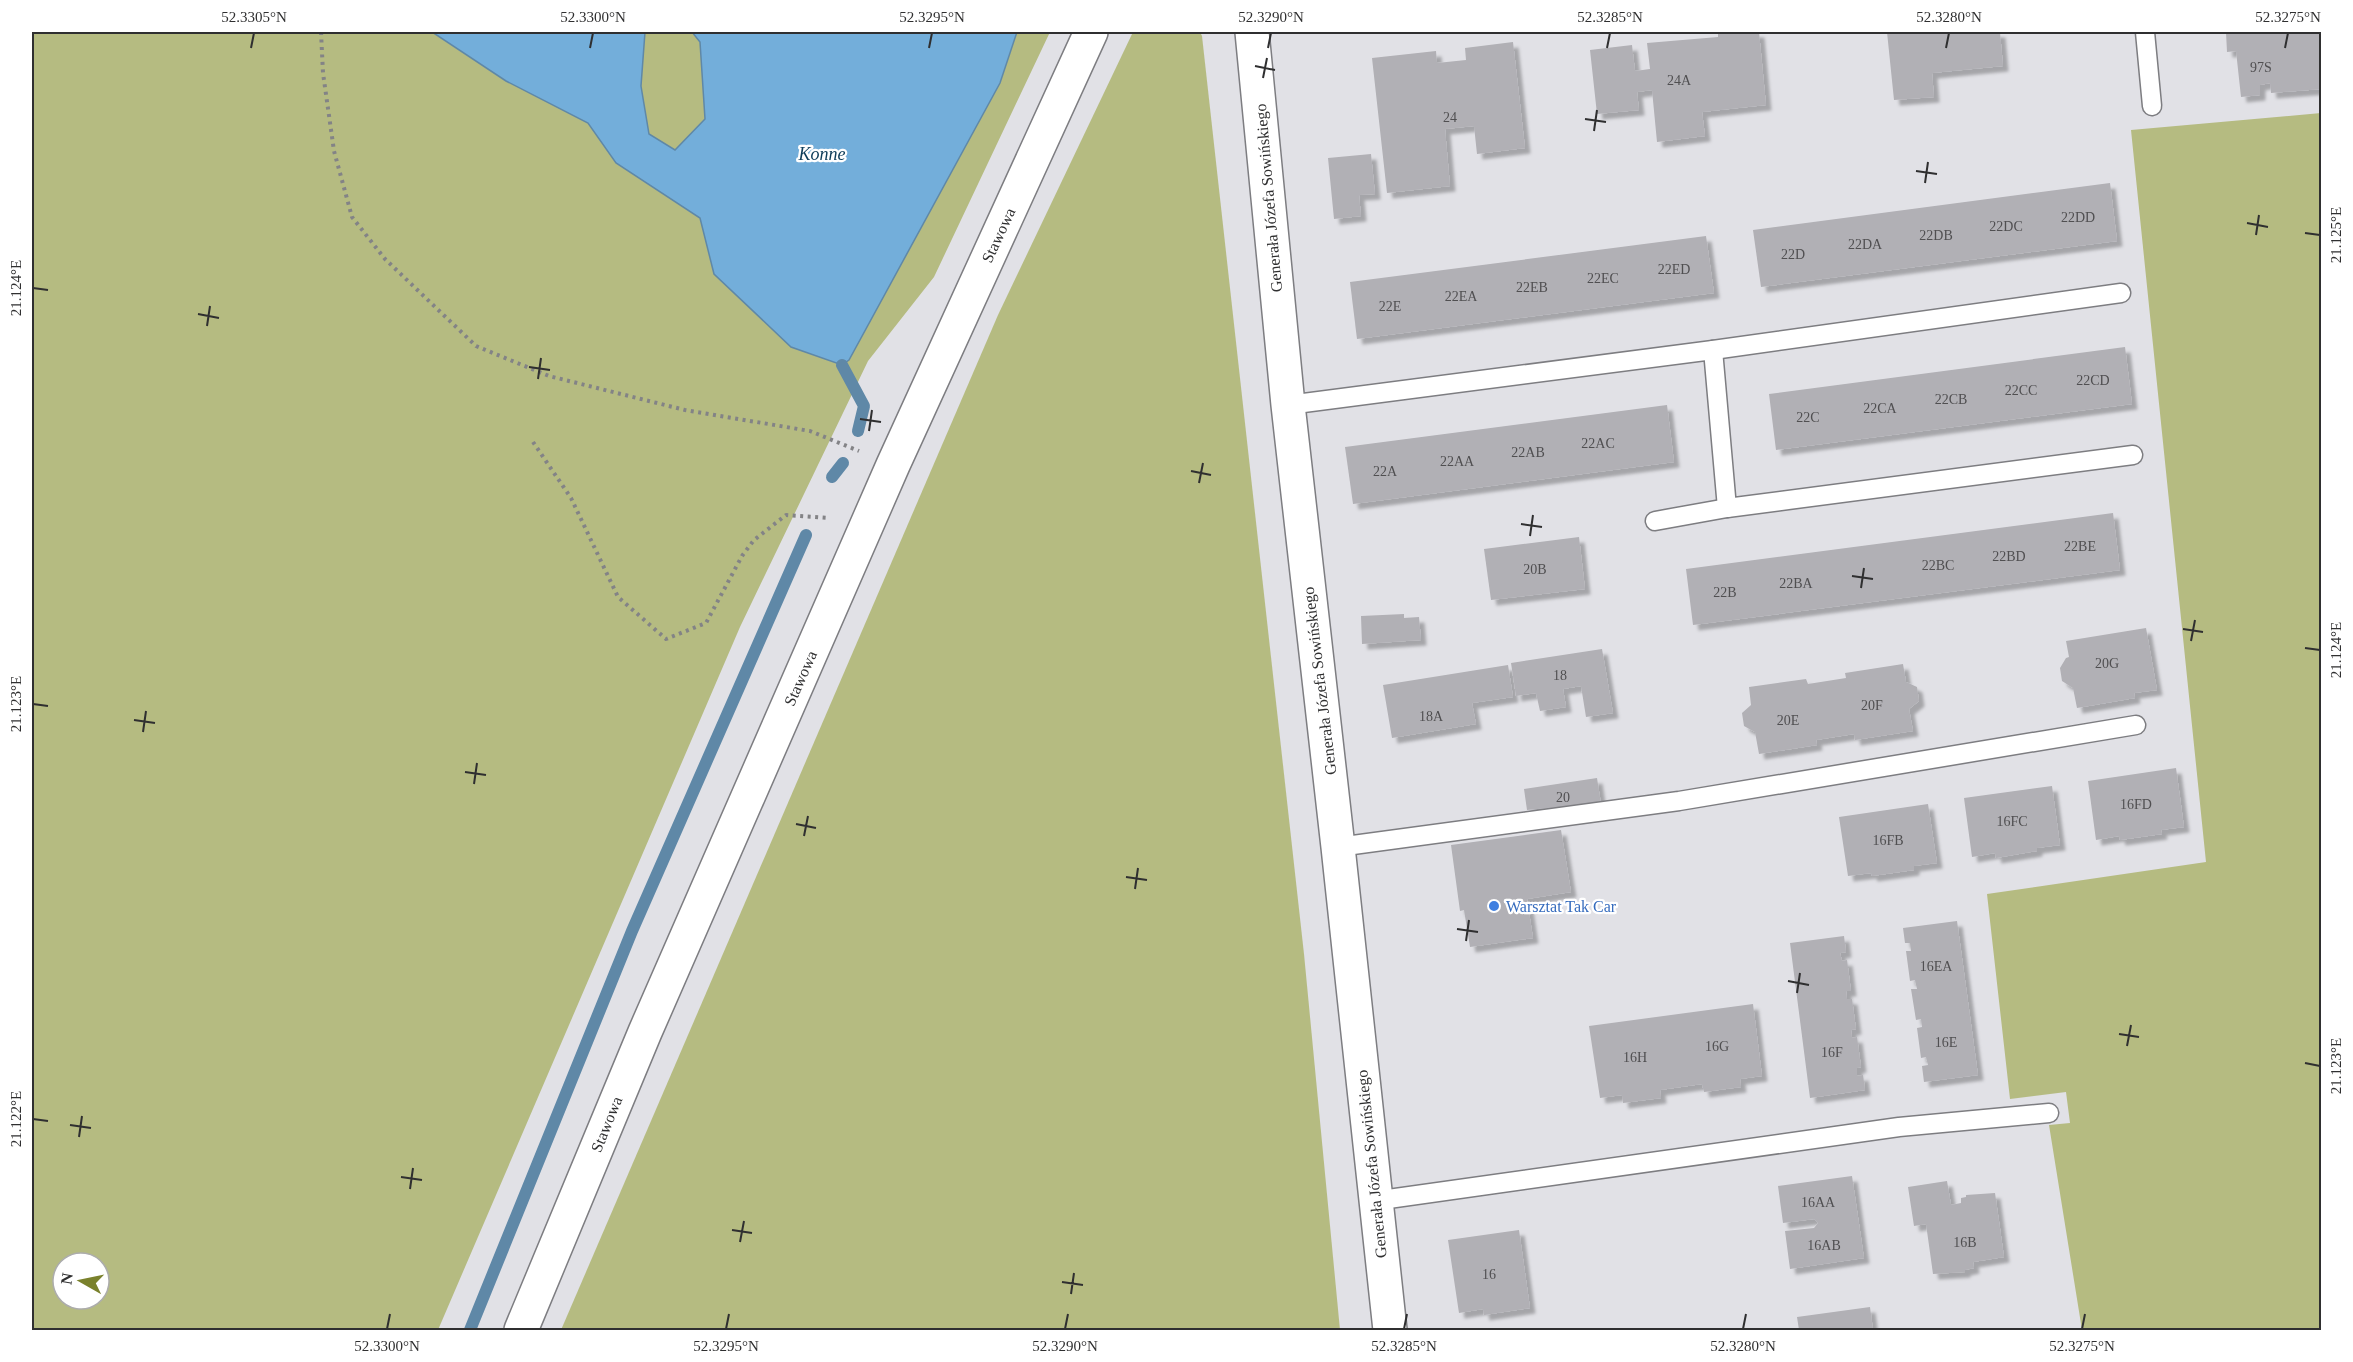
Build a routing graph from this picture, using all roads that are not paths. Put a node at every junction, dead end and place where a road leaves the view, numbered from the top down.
1 (1091, 32) edge
2 (1252, 32) edge
3 (2145, 32) edge
4 (2152, 106) dead end
5 (2121, 293) dead end
6 (1713, 350) junction
7 (1288, 405) junction
8 (2133, 455) dead end
9 (1727, 508) junction
10 (1655, 521) dead end
11 (2136, 725) dead end
12 (1338, 847) junction
13 (2049, 1113) dead end
14 (1374, 1201) junction
15 (521, 1330) edge
16 (1390, 1330) edge

1 - 15 street, Stawowa
2 - 7 street, Generała Józefa Sowińskiego
3 - 4 lane
5 - 6 lane
6 - 7 lane
6 - 9 lane
7 - 12 street, Generała Józefa Sowińskiego
8 - 9 lane
9 - 10 lane
11 - 12 lane
12 - 14 street, Generała Józefa Sowińskiego
13 - 14 lane
14 - 16 street, Generała Józefa Sowińskiego

